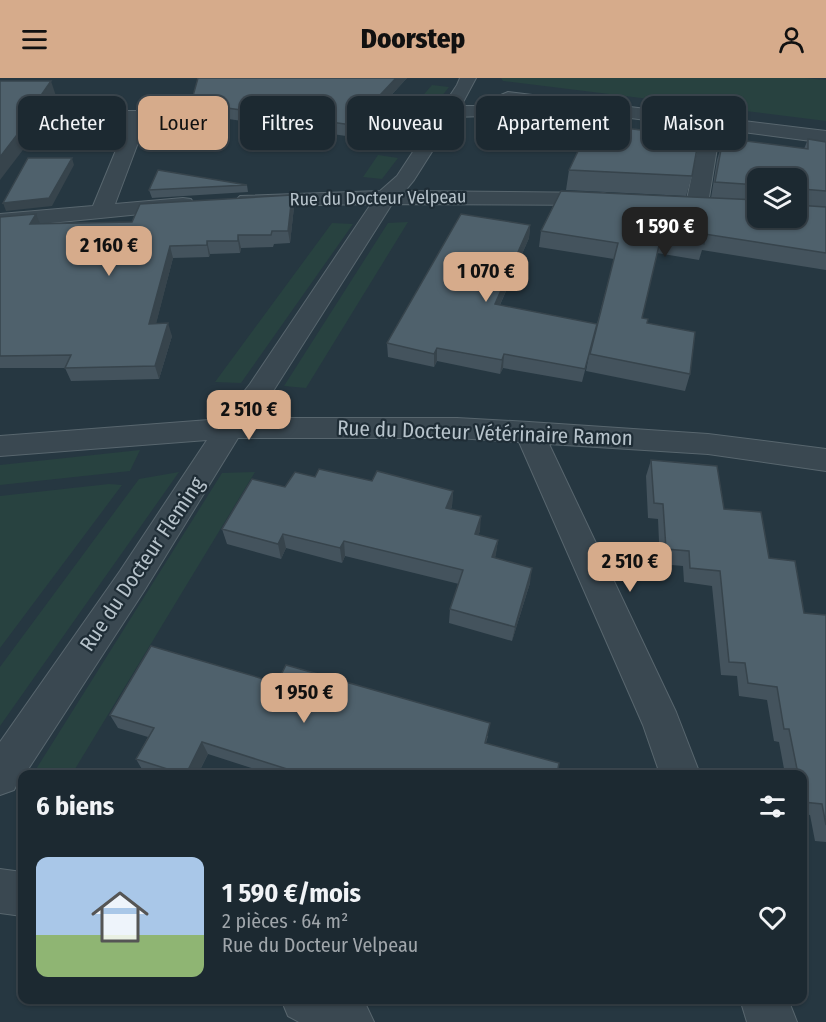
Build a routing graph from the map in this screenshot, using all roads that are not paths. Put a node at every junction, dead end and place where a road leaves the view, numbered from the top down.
1 (467, 81) edge
2 (458, 96) edge
3 (464, 112) edge
4 (642, 113) edge
5 (126, 116) edge
6 (746, 126) edge
7 (826, 137) edge
8 (126, 149) edge
9 (126, 150) edge
10 (423, 150) edge
11 (710, 150) edge
12 (386, 197) junction
13 (620, 200) edge
14 (229, 201) edge
15 (206, 202) edge
16 (675, 203) edge
17 (102, 210) junction
18 (0, 221) edge
19 (230, 428) junction
20 (529, 432) junction
21 (0, 446) edge
22 (826, 460) edge
23 (679, 770) edge
24 (0, 776) edge
25 (0, 891) edge
26 (18, 893) edge
27 (315, 1004) edge
28 (766, 1004) edge
29 (349, 1022) edge
30 (772, 1022) edge

1 - 2 street, Rue du Docteur Fleming
3 - 4 street
5 - 8 street
6 - 7 street
9 - 17 street
10 - 12 street, Rue du Docteur Fleming
11 - 16 street
12 - 13 street, Rue du Docteur Velpeau
12 - 14 street, Rue du Docteur Velpeau
12 - 19 street, Rue du Docteur Fleming
15 - 17 street
17 - 18 street
19 - 20 street, Rue du Docteur Vétérinaire Ramon
19 - 21 street, Rue du Docteur Vétérinaire Ramon
19 - 24 street, Rue du Docteur Fleming
20 - 22 street, Rue du Docteur Vétérinaire Ramon
20 - 23 street
25 - 26 street
27 - 29 street
28 - 30 street

